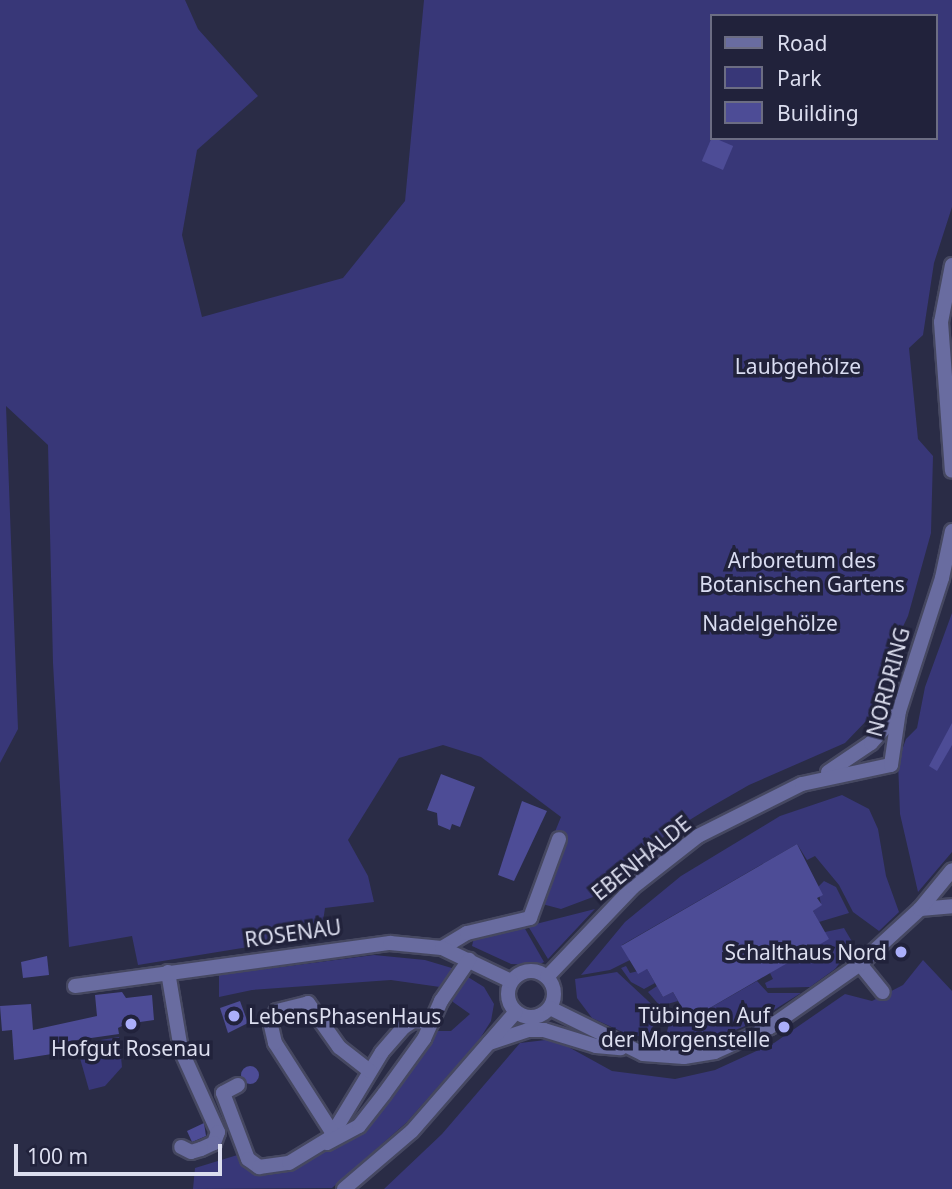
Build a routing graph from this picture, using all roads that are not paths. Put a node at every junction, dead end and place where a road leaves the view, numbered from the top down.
1 (952, 265) edge
2 (952, 471) edge
3 (952, 531) edge
4 (899, 711) junction
5 (891, 765) joint
6 (817, 778) junction
7 (554, 844) dead end
8 (952, 870) edge
9 (952, 906) edge
10 (920, 909) junction
11 (442, 948) junction
12 (469, 960) junction
13 (860, 964) junction
14 (168, 972) junction
15 (547, 977) junction
16 (511, 981) junction
17 (75, 986) dead end
18 (883, 992) dead end
19 (550, 1008) junction
20 (515, 1013) junction
21 (432, 1022) junction
22 (488, 1043) junction
23 (626, 1049) junction
24 (370, 1072) junction
25 (238, 1085) dead end
26 (329, 1138) junction
27 (181, 1147) dead end
28 (344, 1189) edge

1 - 2 street
3 - 4 street, NORDRING
4 - 5 street, NORDRING
4 - 6 street, EBENHALDE
5 - 6 street, EBENHALDE
6 - 15 street, EBENHALDE
7 - 11 street
8 - 10 street
9 - 10 street
10 - 13 street
11 - 12 street, ROSENAU
11 - 14 street, ROSENAU
12 - 16 street, ROSENAU
12 - 21 street
13 - 18 street
13 - 23 street
14 - 17 street, ROSENAU
14 - 27 street
15 - 16 street
15 - 19 street
16 - 20 street
19 - 20 street
19 - 23 street
20 - 22 street
21 - 24 street
21 - 26 street
22 - 23 street
22 - 28 street
24 - 26 street
24 - 26 street
25 - 26 street

